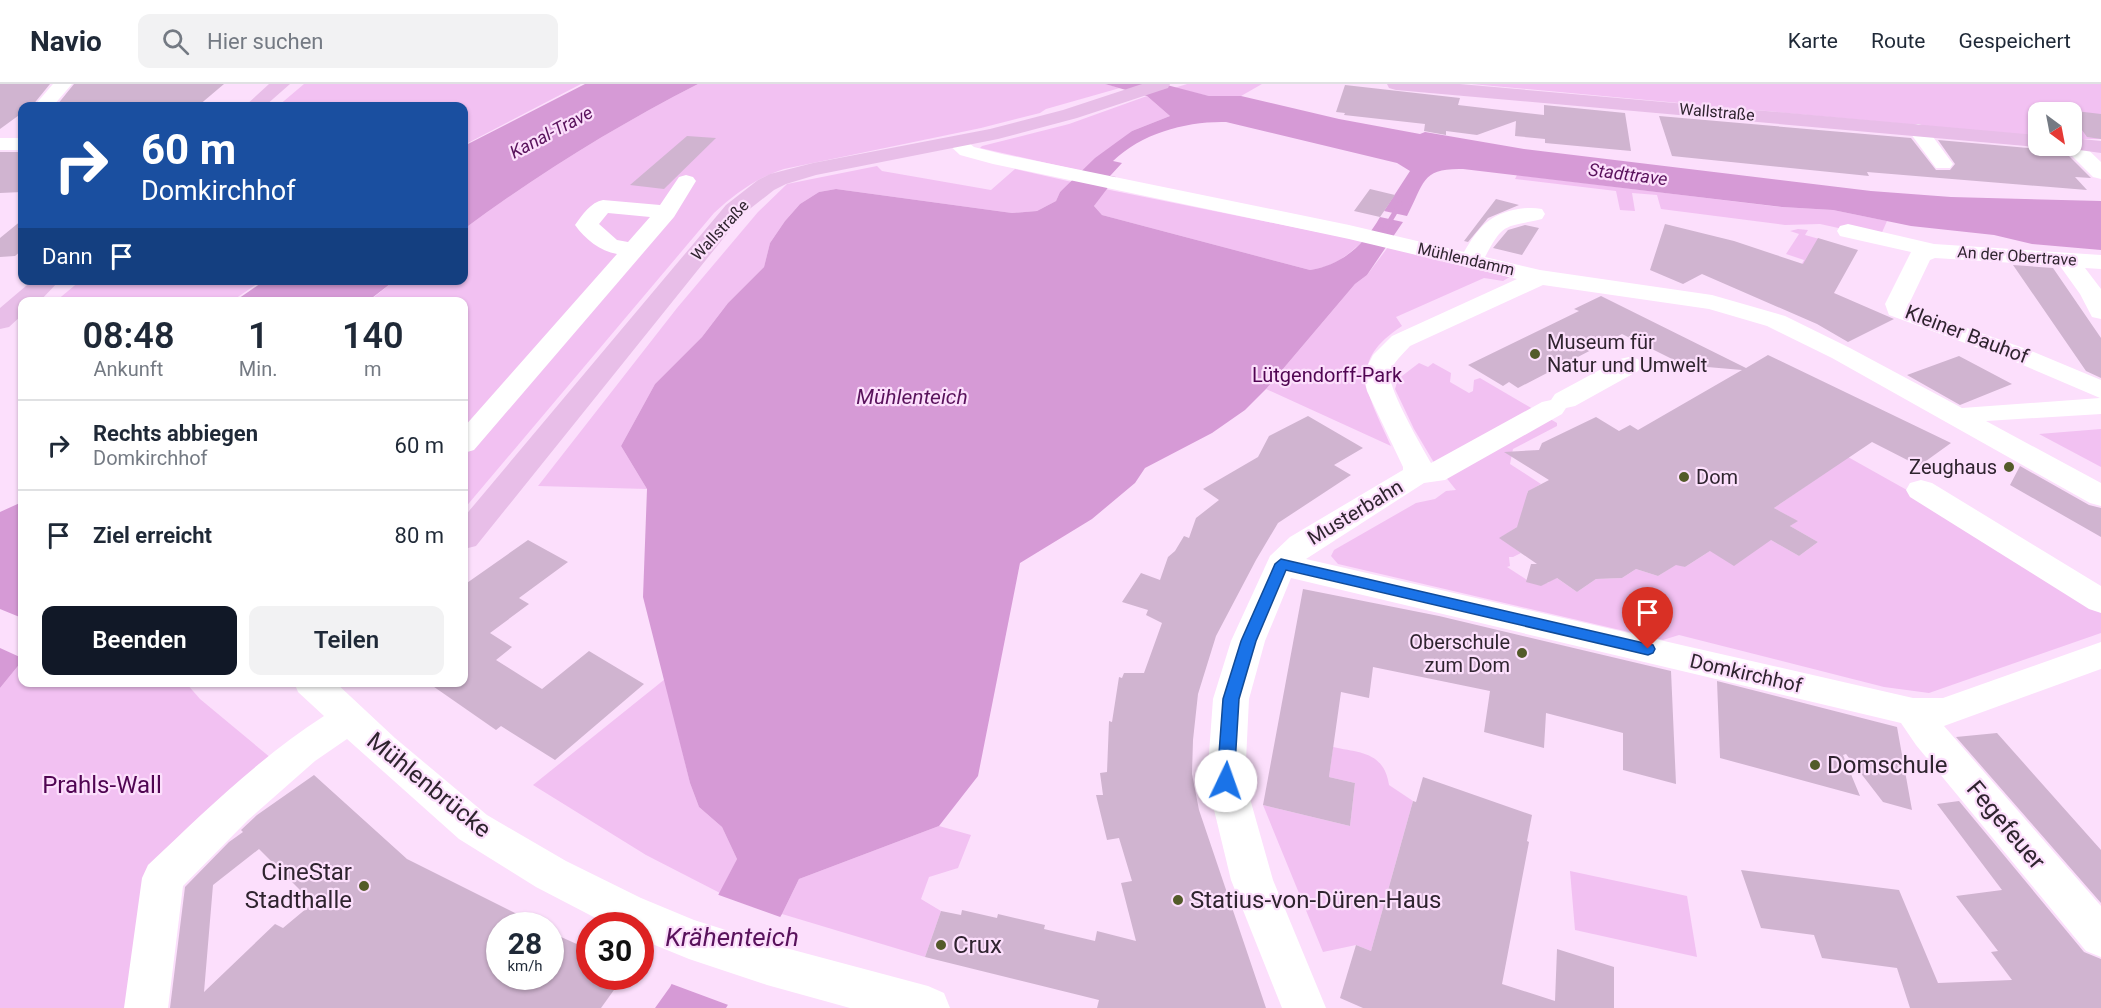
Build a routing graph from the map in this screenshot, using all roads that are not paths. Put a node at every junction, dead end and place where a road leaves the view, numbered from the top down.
1 (63, 84) edge
2 (281, 84) edge
3 (1161, 84) edge
4 (1396, 84) edge
5 (47, 102) edge
6 (259, 102) edge
7 (1918, 130) junction
8 (2028, 140) edge
9 (956, 142) junction
10 (2082, 146) edge
11 (2101, 147) edge
12 (2082, 155) edge
13 (1943, 164) dead end
14 (2100, 173) edge
15 (686, 181) dead end
16 (666, 212) junction
17 (1534, 214) dead end
18 (1848, 231) dead end
19 (632, 249) junction
20 (1932, 251) junction
21 (1472, 259) junction
22 (2068, 261) junction
23 (2101, 262) edge
24 (1540, 277) junction
25 (42, 285) edge
26 (29, 297) edge
27 (18, 306) edge
28 (2101, 312) edge
29 (0, 321) edge
30 (1629, 365) dead end
31 (2101, 390) edge
32 (2101, 406) edge
33 (1960, 418) junction
34 (468, 439) edge
35 (1416, 474) junction
36 (1921, 490) dead end
37 (2101, 496) edge
38 (468, 533) edge
39 (1281, 564) junction
40 (2101, 601) edge
41 (2101, 655) edge
42 (316, 687) edge
43 (1913, 712) junction
44 (349, 718) junction
45 (2101, 937) edge
46 (146, 1008) edge
47 (928, 1008) edge
48 (1304, 1008) edge

1 - 5 street
2 - 6 main road
3 - 9 main road, Wallstraße
4 - 7 main road, Wallstraße
7 - 8 main road, Wallstraße
7 - 13 street
9 - 21 street, Mühlendamm
9 - 38 main road, Wallstraße
10 - 11 main road
12 - 14 street
15 - 16 street
16 - 19 street
16 - 19 street
17 - 21 street
18 - 20 street, An der Obertrave
19 - 34 street
20 - 22 street, An der Obertrave
20 - 31 street, Kleiner Bauhof
21 - 24 street, Mühlendamm
22 - 23 street, An der Obertrave
22 - 28 street
24 - 33 street, Mühlendamm
24 - 35 street, Musterbahn
25 - 26 main road
27 - 29 main road
30 - 35 street
32 - 33 street
33 - 37 street, Mühlendamm
35 - 39 street, Musterbahn
36 - 40 street
39 - 43 street, Domkirchhof
39 - 48 street, Musterbahn
41 - 43 street, Domkirchhof
42 - 44 street, Mühlenbrücke
43 - 45 street, Fegefeuer
44 - 46 street
44 - 47 street, Mühlenbrücke

